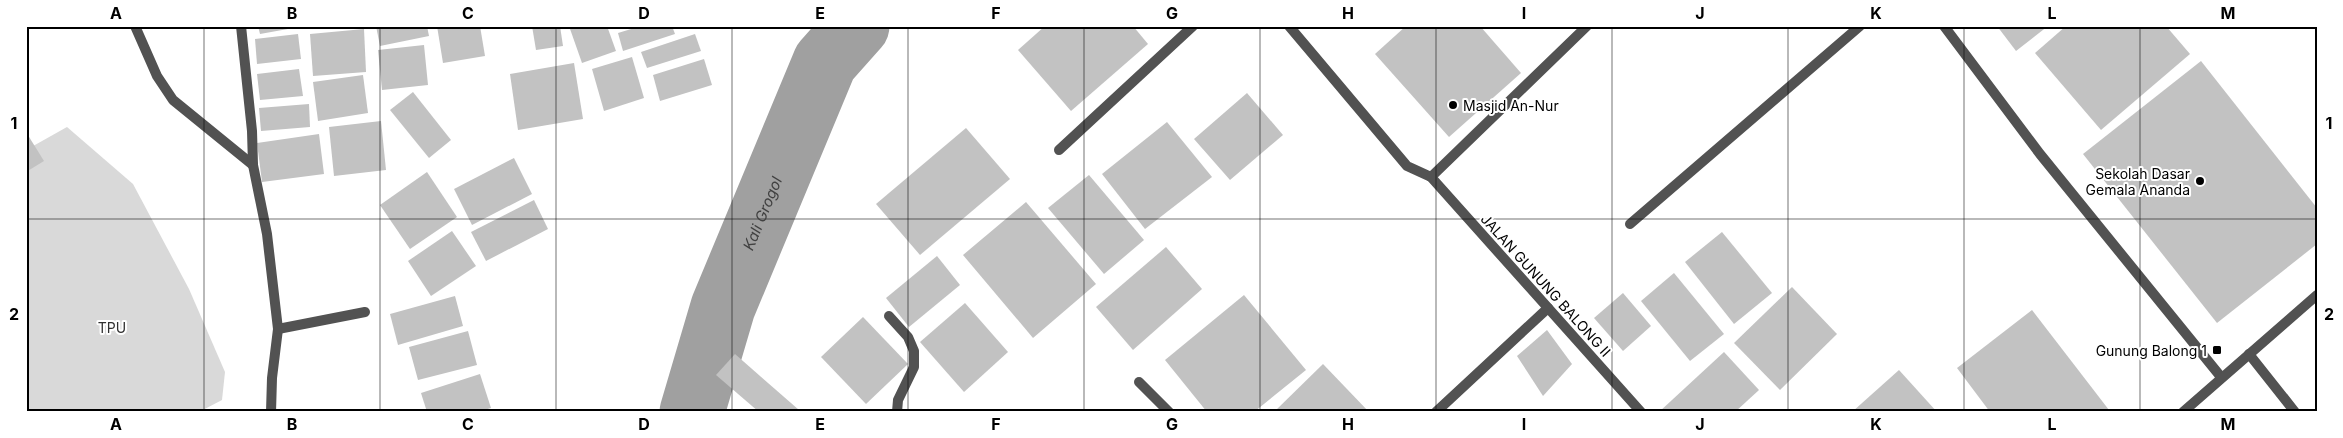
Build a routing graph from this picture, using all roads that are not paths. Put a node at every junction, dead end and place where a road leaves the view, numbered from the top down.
1 (135, 26) edge
2 (241, 26) edge
3 (1193, 26) edge
4 (1289, 26) edge
5 (1586, 26) edge
6 (1860, 26) edge
7 (1944, 26) edge
8 (1059, 150) dead end
9 (253, 165) junction
10 (1431, 176) junction
11 (1630, 224) dead end
12 (2317, 295) edge
13 (1548, 308) junction
14 (365, 312) dead end
15 (889, 316) dead end
16 (278, 329) junction
17 (2249, 354) junction
18 (2220, 378) junction
19 (1139, 382) dead end
20 (271, 412) edge
21 (897, 412) edge
22 (1169, 412) edge
23 (1436, 412) edge
24 (1641, 412) edge
25 (2183, 412) edge
26 (2295, 412) edge

1 - 9 street
2 - 9 street
3 - 8 street
4 - 10 street, JALAN GUNUNG BALONG II
5 - 10 street
6 - 11 street
7 - 18 street
9 - 16 street
10 - 13 street, JALAN GUNUNG BALONG II
12 - 17 street
13 - 23 street
13 - 24 street, JALAN GUNUNG BALONG II
14 - 16 street
15 - 21 street
16 - 20 street
17 - 18 street
17 - 26 street
18 - 25 street
19 - 22 street

